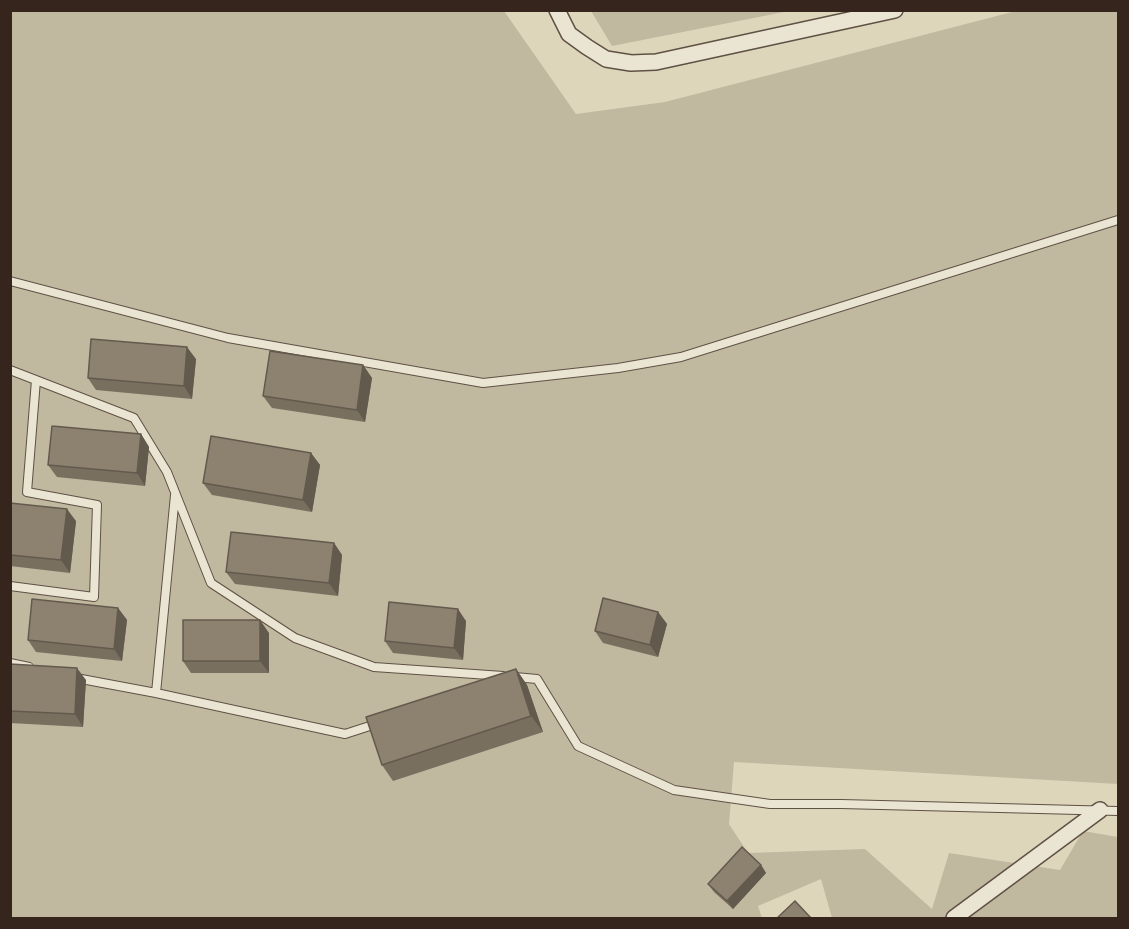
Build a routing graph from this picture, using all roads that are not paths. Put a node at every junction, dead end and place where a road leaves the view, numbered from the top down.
1 (895, 10) edge
2 (556, 11) edge
3 (1119, 220) edge
4 (10, 281) edge
5 (10, 370) edge
6 (36, 380) junction
7 (175, 494) junction
8 (10, 586) edge
9 (10, 663) edge
10 (32, 668) edge
11 (64, 675) edge
12 (512, 677) junction
13 (490, 684) edge
14 (156, 693) junction
15 (390, 719) edge
16 (1100, 810) junction
17 (1119, 811) edge
18 (954, 918) edge

1 - 2 street
3 - 4 lane
5 - 6 lane
6 - 7 lane
6 - 8 lane
7 - 12 lane
7 - 14 lane
9 - 10 lane
11 - 14 lane
12 - 13 lane
12 - 16 lane
14 - 15 lane
16 - 17 lane
16 - 18 street

